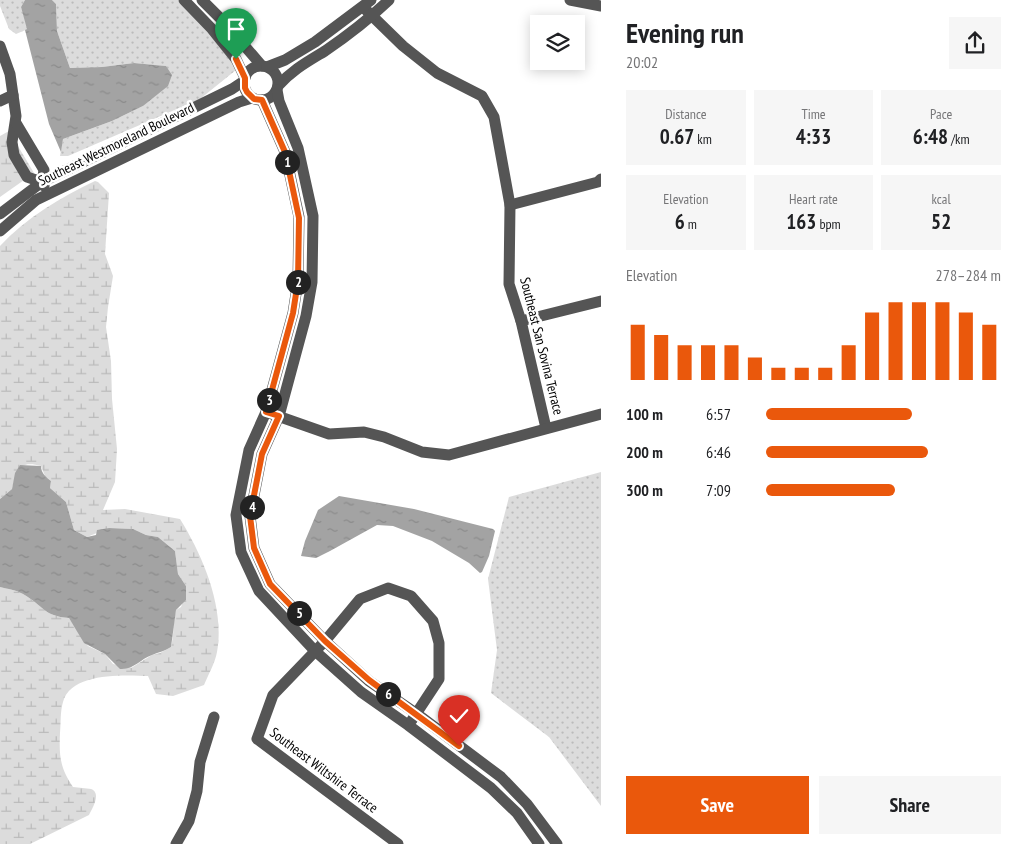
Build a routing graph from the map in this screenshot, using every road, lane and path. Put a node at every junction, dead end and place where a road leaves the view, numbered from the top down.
1 (184, 0) edge
2 (202, 0) edge
3 (389, 0) edge
4 (570, 0) edge
5 (367, 3) edge
6 (601, 6) edge
7 (372, 16) junction
8 (0, 46) edge
9 (265, 66) junction
10 (245, 79) junction
11 (278, 88) junction
12 (13, 95) junction
13 (257, 99) junction
14 (0, 101) edge
15 (16, 123) junction
16 (299, 151) junction
17 (286, 156) junction
18 (601, 179) edge
19 (42, 182) junction
20 (49, 194) junction
21 (510, 205) junction
22 (0, 214) edge
23 (298, 228) junction
24 (0, 231) edge
25 (312, 232) junction
26 (601, 301) edge
27 (295, 302) junction
28 (308, 305) junction
29 (521, 321) junction
30 (266, 412) junction
31 (601, 414) edge
32 (279, 416) junction
33 (546, 428) junction
34 (236, 515) junction
35 (250, 516) junction
36 (325, 641) junction
37 (316, 651) junction
38 (416, 714) junction
39 (214, 717) dead end
40 (408, 725) junction
41 (501, 778) junction
42 (492, 788) junction
43 (392, 842) edge
44 (176, 844) edge
45 (539, 844) edge
46 (557, 844) edge

1 - 10 street
2 - 9 street
3 - 7 street
4 - 6 street
5 - 7 street, Southeast San Sovina Terrace
5 - 9 street
7 - 11 street
7 - 21 street, Southeast San Sovina Terrace
8 - 12 street
9 - 10 street
9 - 11 street
10 - 13 street
10 - 19 street, Southeast Westmoreland Boulevard
11 - 13 street
11 - 16 street
12 - 14 street
12 - 15 street
13 - 17 street
13 - 20 street, Southeast Westmoreland Boulevard
15 - 19 street
15 - 19 street
16 - 17 street
16 - 25 street
17 - 23 street
18 - 21 street
19 - 20 street
19 - 22 street, Southeast Westmoreland Boulevard
20 - 24 street, Southeast Westmoreland Boulevard
21 - 29 street, Southeast San Sovina Terrace
23 - 25 street
23 - 27 street
25 - 28 street
26 - 29 street
27 - 28 street
27 - 30 street
28 - 32 street
29 - 33 street, Southeast San Sovina Terrace
30 - 32 street
30 - 34 street
31 - 33 street
32 - 33 street
32 - 35 street
34 - 35 street
34 - 37 street
35 - 36 street
36 - 37 street, Southeast Wiltshire Terrace
36 - 38 street
36 - 38 street, Southeast Wiltshire Terrace
37 - 40 street
37 - 43 street, Southeast Wiltshire Terrace
38 - 40 street, Southeast Wiltshire Terrace
38 - 41 street
39 - 44 street
40 - 42 street
41 - 42 street
41 - 46 street
42 - 45 street

